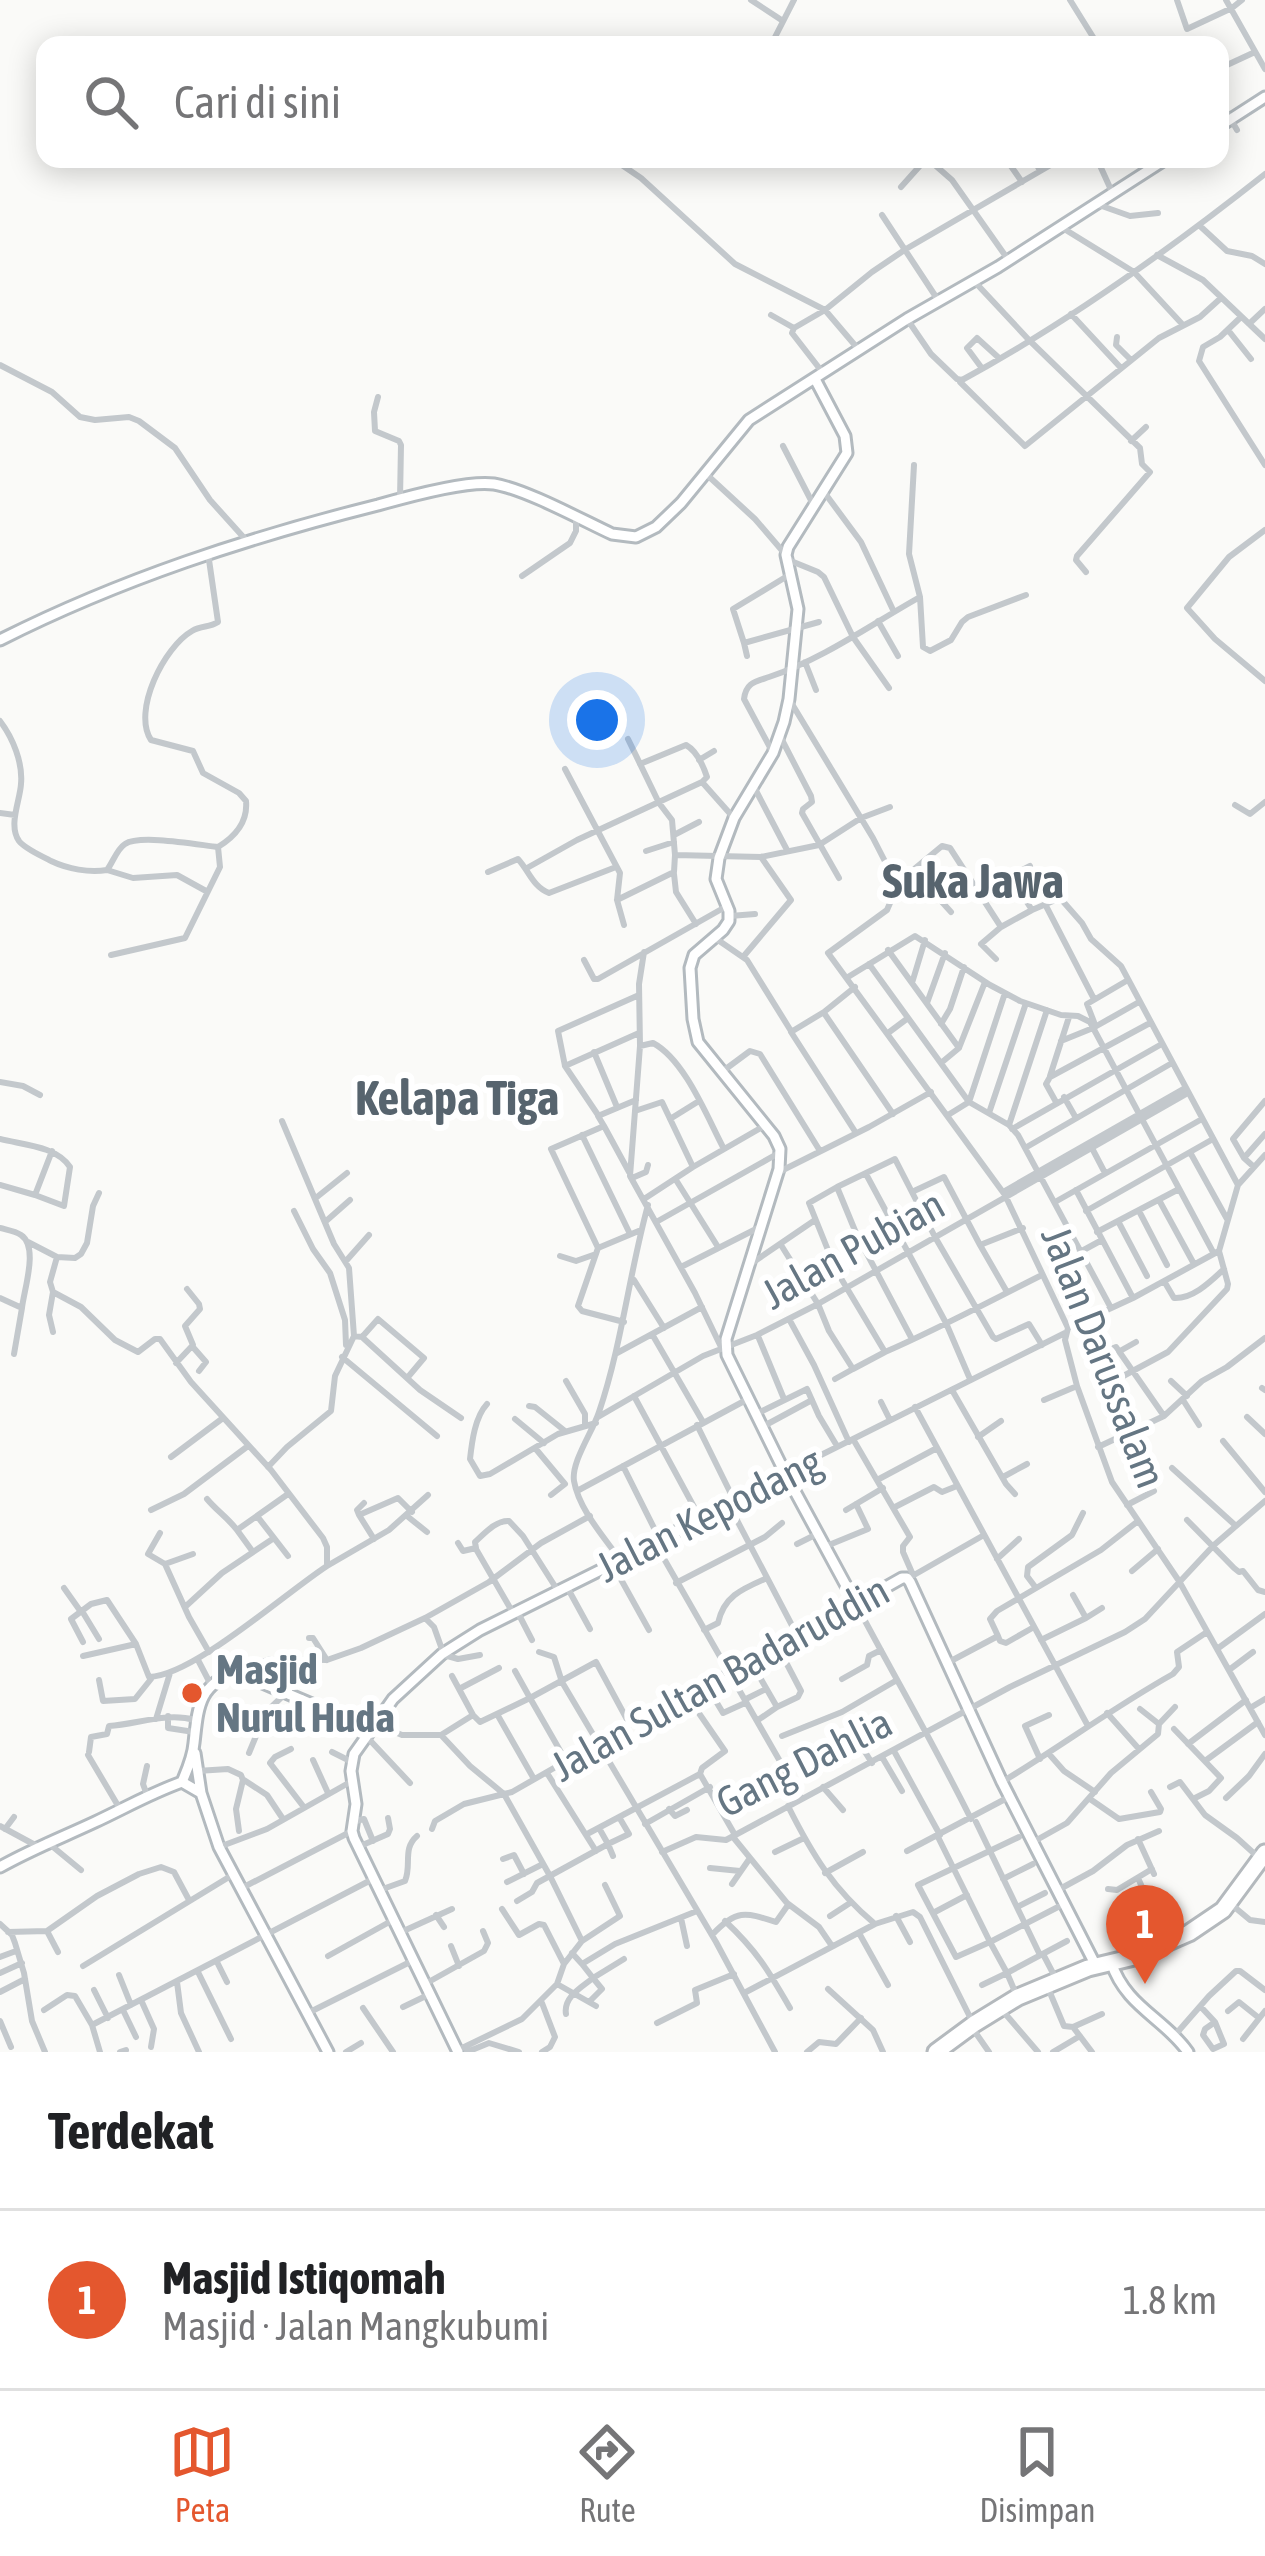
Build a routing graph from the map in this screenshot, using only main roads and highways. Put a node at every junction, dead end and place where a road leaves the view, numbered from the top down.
1 (1263, 1856) edge
2 (936, 2052) edge

1 - 2 highway

